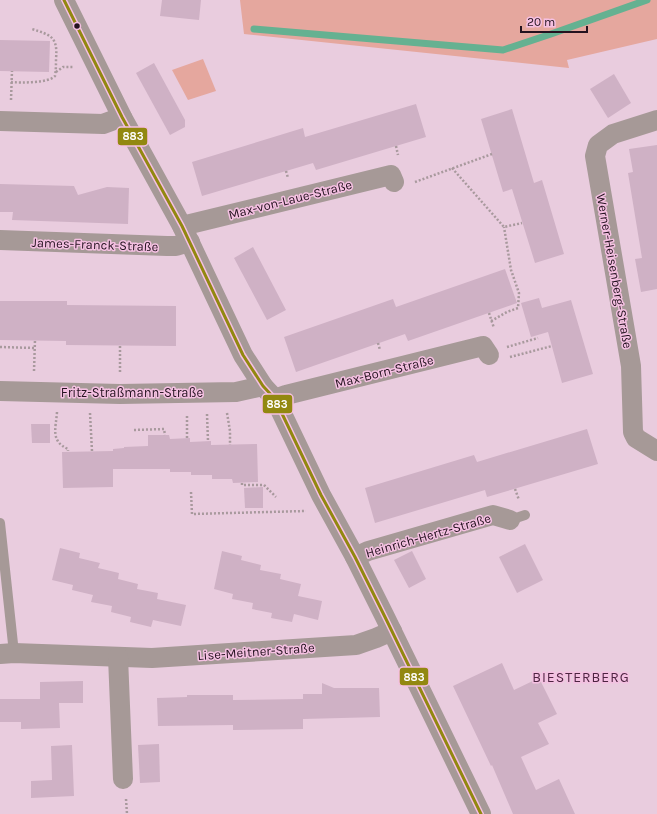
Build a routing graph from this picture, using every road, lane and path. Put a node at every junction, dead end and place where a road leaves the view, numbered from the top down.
1 (64, 0) edge
2 (32, 29) dead end
3 (76, 67) dead end
4 (12, 71) dead end
5 (56, 73) junction
6 (11, 82) junction
7 (11, 103) dead end
8 (122, 117) junction
9 (657, 120) edge
10 (0, 121) edge
11 (492, 154) dead end
12 (452, 168) junction
13 (394, 182) joint
14 (522, 223) dead end
15 (504, 227) junction
16 (186, 234) junction
17 (0, 240) edge
18 (489, 313) dead end
19 (491, 321) junction
20 (495, 331) dead end
21 (538, 338) dead end
22 (35, 340) dead end
23 (120, 346) dead end
24 (552, 346) dead end
25 (0, 347) edge
26 (35, 348) junction
27 (495, 352) junction
28 (120, 365) dead end
29 (33, 374) dead end
30 (0, 391) edge
31 (269, 392) junction
32 (90, 406) dead end
33 (187, 406) dead end
34 (57, 412) dead end
35 (227, 412) dead end
36 (207, 413) dead end
37 (134, 430) dead end
38 (164, 435) dead end
39 (187, 438) dead end
40 (208, 441) dead end
41 (230, 445) dead end
42 (68, 451) dead end
43 (92, 451) dead end
44 (657, 451) edge
45 (242, 483) dead end
46 (191, 492) dead end
47 (276, 497) dead end
48 (307, 511) dead end
49 (518, 518) dead end
50 (0, 523) edge
51 (355, 557) junction
52 (392, 631) junction
53 (7, 654) edge
54 (118, 657) junction
55 (123, 779) dead end
56 (481, 814) edge

1 - 8 street
2 - 5 path
3 - 5 path
4 - 6 path
5 - 6 path
6 - 7 path
8 - 10 street
8 - 16 street
9 - 44 street, Werner-Heisenberg-Straße
11 - 12 path
12 - 13 path
12 - 15 path
13 - 16 street, Max-von-Laue-Straße
14 - 15 path
15 - 19 path
16 - 17 street, James-Franck-Straße
16 - 31 street
18 - 19 path
19 - 20 path
21 - 27 path
22 - 26 path
23 - 28 path
24 - 27 path
25 - 26 path
26 - 29 path
27 - 31 street, Max-Born-Straße
30 - 31 street, Fritz-Straßmann-Straße
31 - 51 street
32 - 43 path
33 - 39 path
34 - 42 path
35 - 41 path
36 - 40 path
37 - 38 path
45 - 47 path
46 - 48 path
49 - 51 street, Heinrich-Hertz-Straße
50 - 53 lane
51 - 52 street
52 - 54 street, Lise-Meitner-Straße
52 - 56 street
53 - 54 street, Lise-Meitner-Straße
54 - 55 street

